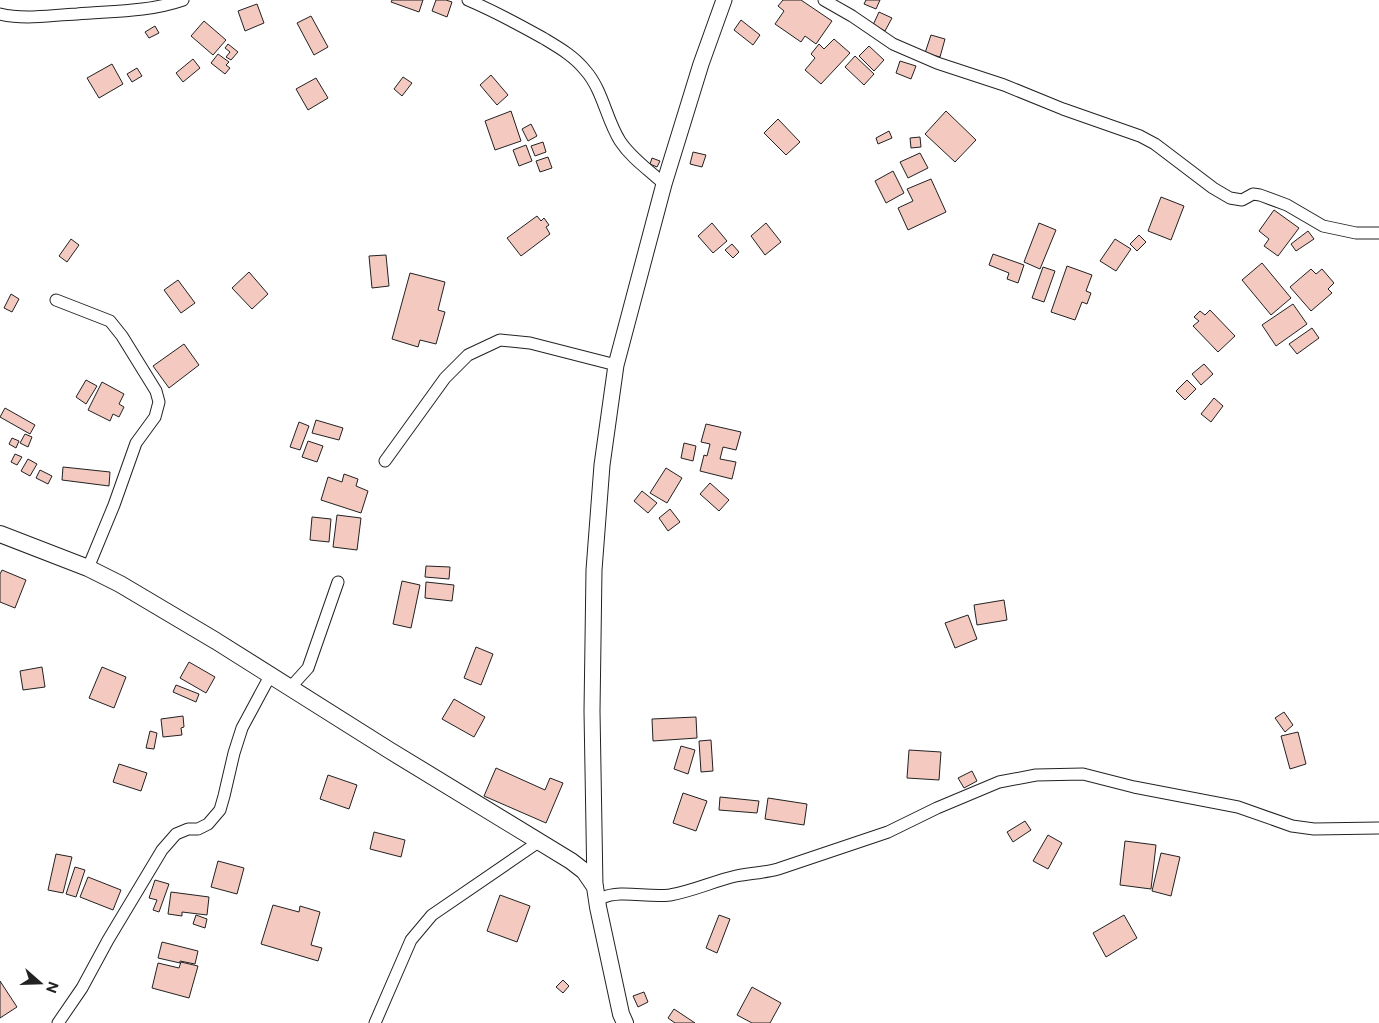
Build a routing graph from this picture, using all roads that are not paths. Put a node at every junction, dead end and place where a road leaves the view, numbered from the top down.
1 (183, 0) edge
2 (468, 0) edge
3 (724, 0) edge
4 (824, 0) edge
5 (0, 14) edge
6 (664, 184) junction
7 (1379, 233) edge
8 (56, 300) dead end
9 (616, 365) junction
10 (385, 461) dead end
11 (0, 534) edge
12 (88, 568) junction
13 (338, 582) dead end
14 (270, 676) junction
15 (289, 689) junction
16 (1379, 828) edge
17 (540, 841) junction
18 (595, 887) junction
19 (598, 907) junction
20 (622, 1020) edge
21 (58, 1023) edge
22 (375, 1023) edge

1 - 5 street
2 - 6 street
3 - 6 street
4 - 7 street
6 - 9 street
8 - 12 street
9 - 10 street
9 - 18 street
11 - 12 main road
12 - 14 main road
13 - 15 street
14 - 15 main road
14 - 21 street
15 - 17 main road
16 - 19 street
17 - 18 main road
17 - 22 street
18 - 19 main road
19 - 20 main road

